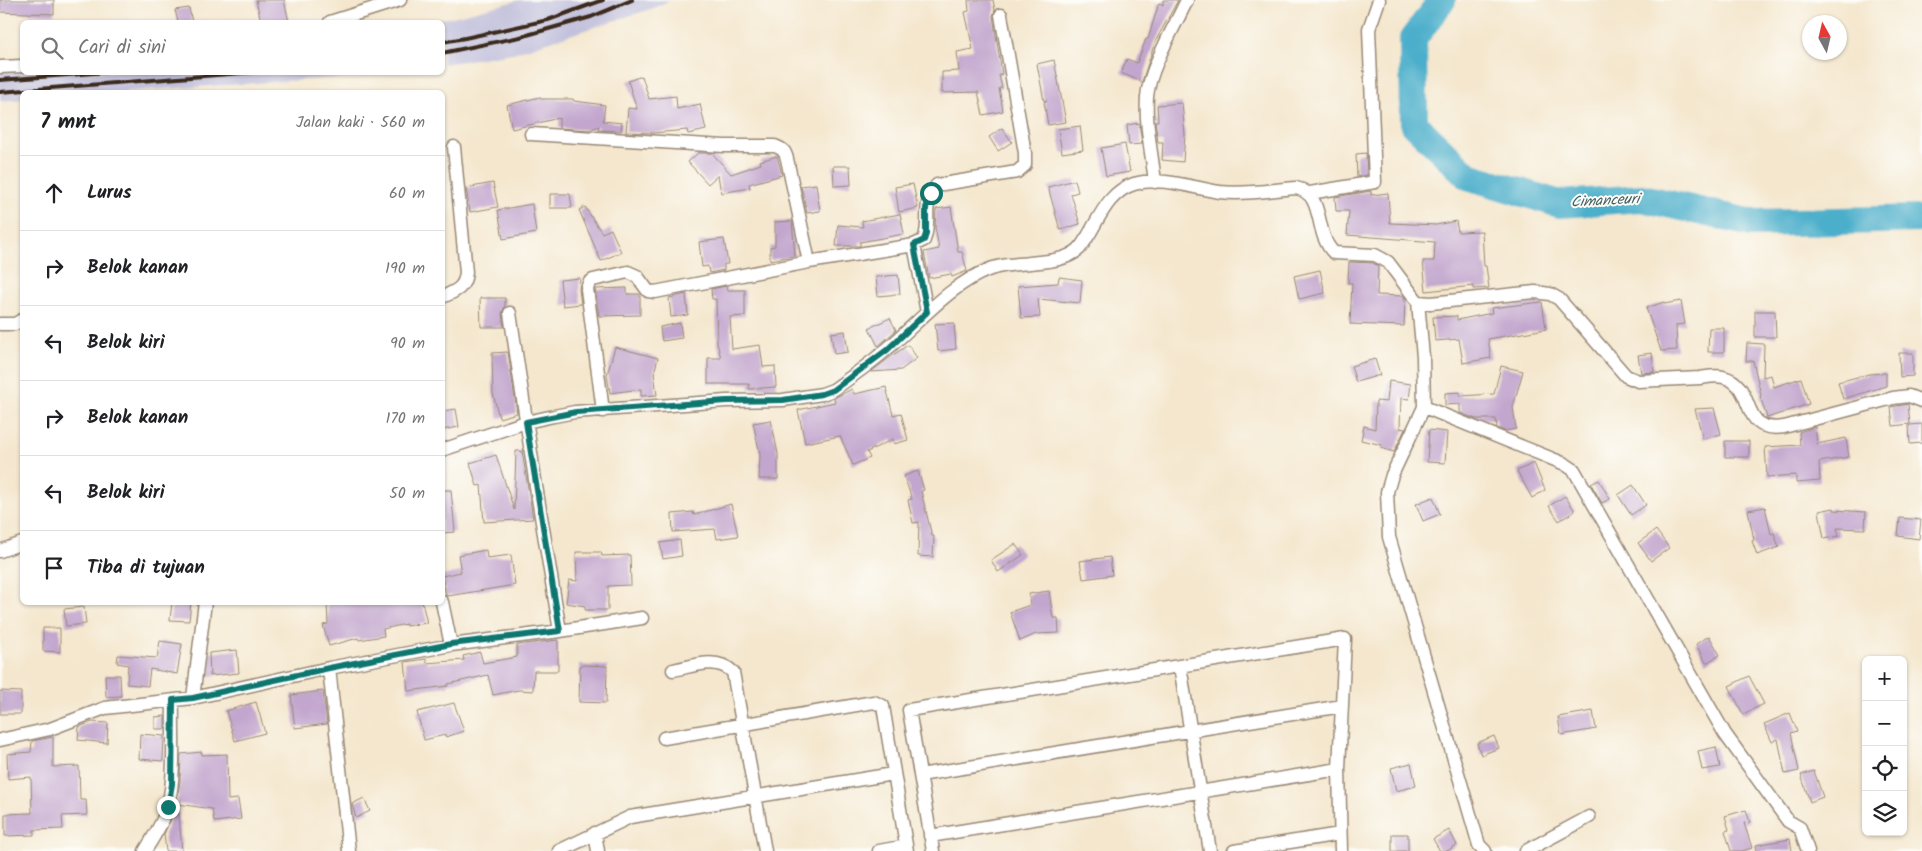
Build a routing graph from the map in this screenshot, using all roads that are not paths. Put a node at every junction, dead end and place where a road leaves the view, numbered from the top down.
1 (400, 0) edge
2 (1187, 0) edge
3 (1379, 0) edge
4 (1002, 15) dead end
5 (336, 20) edge
6 (20, 66) edge
7 (0, 67) edge
8 (531, 134) dead end
9 (454, 147) dead end
10 (1155, 182) junction
11 (1310, 193) junction
12 (914, 245) junction
13 (810, 262) junction
14 (445, 296) edge
15 (1418, 302) junction
16 (927, 312) junction
17 (510, 313) dead end
18 (20, 321) edge
19 (0, 324) edge
20 (1922, 401) edge
21 (1424, 407) junction
22 (603, 411) junction
23 (526, 422) junction
24 (445, 449) edge
25 (20, 544) edge
26 (0, 551) edge
27 (205, 605) edge
28 (443, 605) edge
29 (642, 618) dead end
30 (560, 631) junction
31 (451, 644) junction
32 (1180, 666) junction
33 (329, 668) junction
34 (674, 670) dead end
35 (193, 698) junction
36 (173, 700) junction
37 (1342, 706) junction
38 (742, 724) junction
39 (1190, 730) junction
40 (664, 738) dead end
41 (0, 740) edge
42 (1339, 769) junction
43 (894, 774) junction
44 (920, 775) junction
45 (1200, 792) junction
46 (755, 797) junction
47 (1589, 817) dead end
48 (595, 833) junction
49 (1340, 834) junction
50 (930, 836) junction
51 (906, 849) edge
52 (145, 851) edge
53 (349, 851) edge
54 (559, 851) edge
55 (598, 851) edge
56 (765, 851) edge
57 (878, 851) edge
58 (933, 851) edge
59 (1210, 851) edge
60 (1234, 851) edge
61 (1341, 851) edge
62 (1485, 851) edge
63 (1526, 851) edge
64 (1808, 851) edge

1 - 5 street
2 - 10 street
3 - 11 street
4 - 12 street
6 - 7 street
8 - 13 street
9 - 14 street
10 - 11 street
10 - 16 street
11 - 15 street
12 - 13 street
12 - 16 street
13 - 22 street
15 - 20 street
15 - 21 street
16 - 22 street
17 - 23 street
18 - 19 street
21 - 62 street
21 - 64 street
22 - 23 street
23 - 24 street
23 - 30 street
25 - 26 street
27 - 35 street
28 - 31 street
29 - 30 street
30 - 31 street
31 - 33 street
32 - 37 street
32 - 39 street
32 - 44 street
33 - 35 street
33 - 53 street
34 - 38 street
35 - 36 street
36 - 41 street
36 - 52 street
37 - 39 street
37 - 42 street
38 - 40 street
38 - 43 street
38 - 46 street
39 - 44 street
39 - 45 street
42 - 45 street
42 - 49 street
43 - 46 street
43 - 51 street
44 - 50 street
45 - 50 street
45 - 59 street
46 - 48 street
46 - 56 street
47 - 63 street
48 - 54 street
48 - 55 street
49 - 60 street
49 - 61 street
50 - 58 street
51 - 57 street

